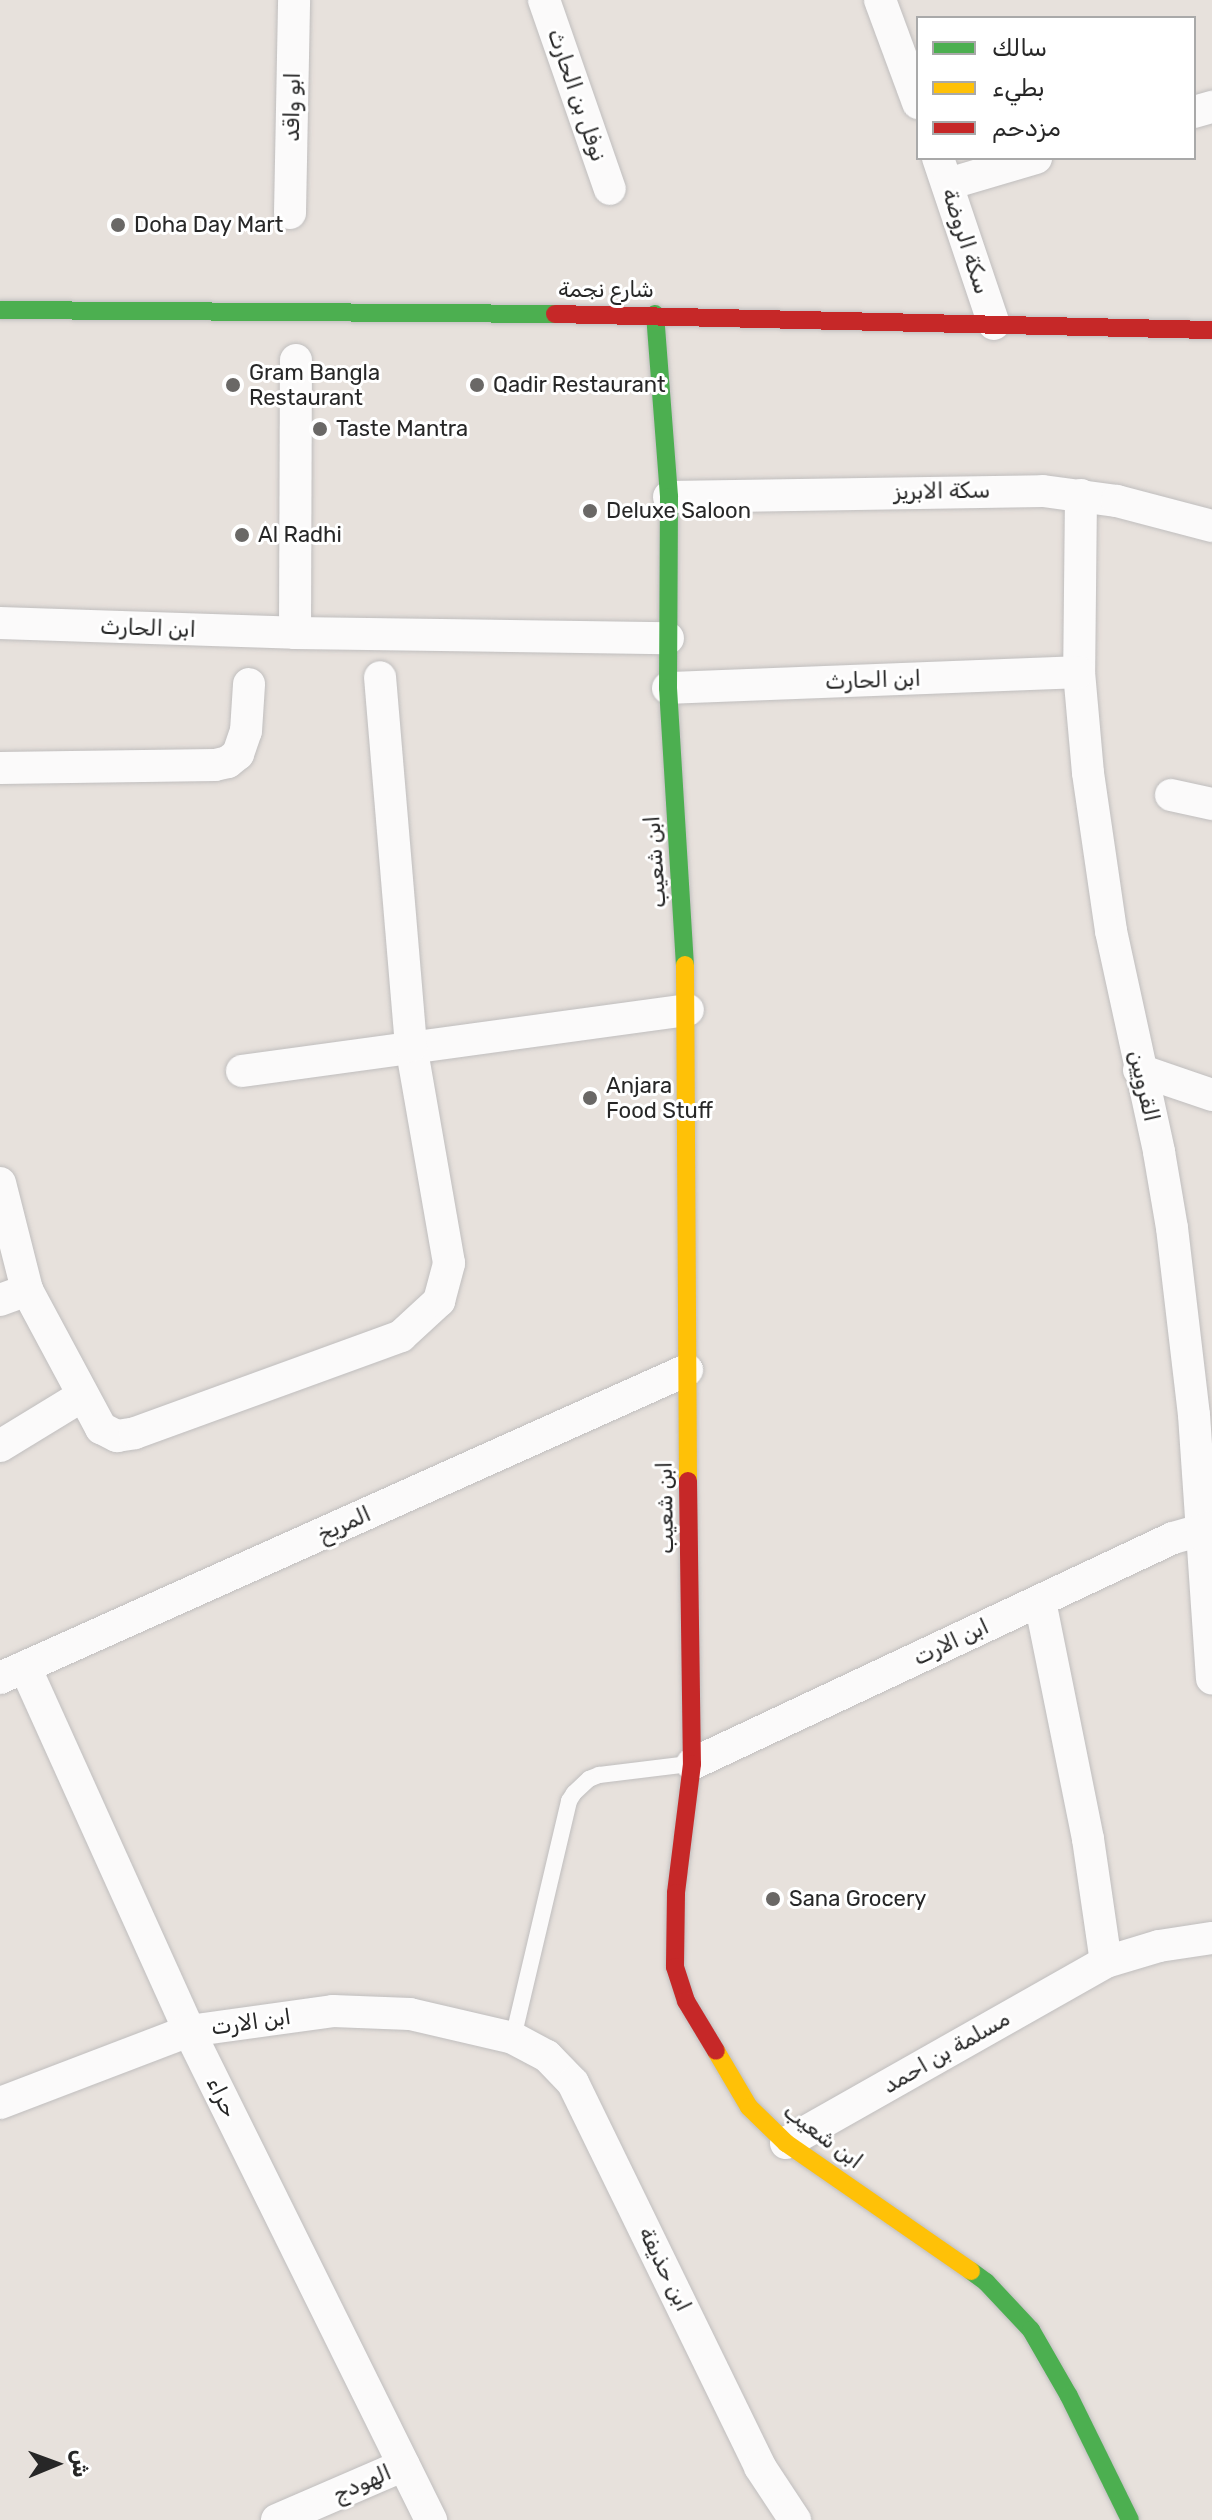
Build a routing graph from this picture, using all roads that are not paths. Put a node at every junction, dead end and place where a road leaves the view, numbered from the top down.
1 (294, 0) edge
2 (544, 0) edge
3 (880, 0) edge
4 (916, 98) edge
5 (1022, 160) edge
6 (943, 171) edge
7 (610, 189) dead end
8 (290, 213) dead end
9 (0, 310) edge
10 (655, 314) junction
11 (994, 324) junction
12 (1212, 330) edge
13 (296, 360) dead end
14 (1081, 495) junction
15 (669, 497) junction
16 (1212, 526) edge
17 (0, 623) edge
18 (295, 633) junction
19 (668, 638) junction
20 (1079, 672) junction
21 (380, 677) dead end
22 (249, 684) dead end
23 (668, 688) junction
24 (0, 768) edge
25 (1171, 795) dead end
26 (1212, 804) edge
27 (688, 1010) junction
28 (411, 1046) junction
29 (1139, 1070) junction
30 (242, 1071) dead end
31 (1212, 1095) edge
32 (0, 1183) edge
33 (14, 1295) edge
34 (687, 1370) junction
35 (82, 1396) junction
36 (0, 1446) edge
37 (1208, 1528) edge
38 (1040, 1601) junction
39 (12, 1672) edge
40 (1212, 1678) edge
41 (692, 1764) junction
42 (1212, 1938) edge
43 (1106, 1962) junction
44 (189, 2031) junction
45 (513, 2038) junction
46 (0, 2103) edge
47 (786, 2143) junction
48 (404, 2465) junction
49 (277, 2520) edge
50 (431, 2520) edge
51 (795, 2520) edge
52 (1130, 2520) edge

1 - 8 street, ابو واقد
2 - 7 street, نوفل بن الحارث
3 - 4 street
5 - 6 street
6 - 11 street, سكة الروضة
9 - 10 street, شارع نجمة
10 - 11 street, شارع نجمة
10 - 15 street, ابن شعيب
11 - 12 street, شارع نجمة
13 - 18 street
14 - 15 street, سكة الابريز
14 - 16 street, سكة الابريز
14 - 20 street, القرويين
15 - 19 street, ابن شعيب
17 - 18 street, ابن الحارث
18 - 19 street, ابن الحارث
19 - 23 street, ابن شعيب
20 - 23 street, ابن الحارث
20 - 29 street, القرويين
21 - 28 street
22 - 24 street
23 - 27 street, ابن شعيب
25 - 26 street
27 - 28 street
27 - 34 street, ابن شعيب
28 - 30 street
28 - 35 street
29 - 31 street
29 - 37 street, القرويين
32 - 33 street
33 - 35 street
34 - 39 street, المريخ
34 - 41 street, ابن شعيب
35 - 36 street
37 - 38 street, ابن الارت
37 - 40 street, القرويين
38 - 41 street, ابن الارت
38 - 43 street
39 - 44 street, حراء
41 - 45 lane
41 - 47 street, ابن شعيب
42 - 43 street, مسلمة بن احمد
43 - 47 street, مسلمة بن احمد
44 - 45 street, ابن الارت
44 - 46 street, ابن الارت
44 - 48 street, حراء
45 - 51 street, ابن حذيفة
47 - 52 street, ابن شعيب
48 - 49 street, الهودج
48 - 50 street, حراء

